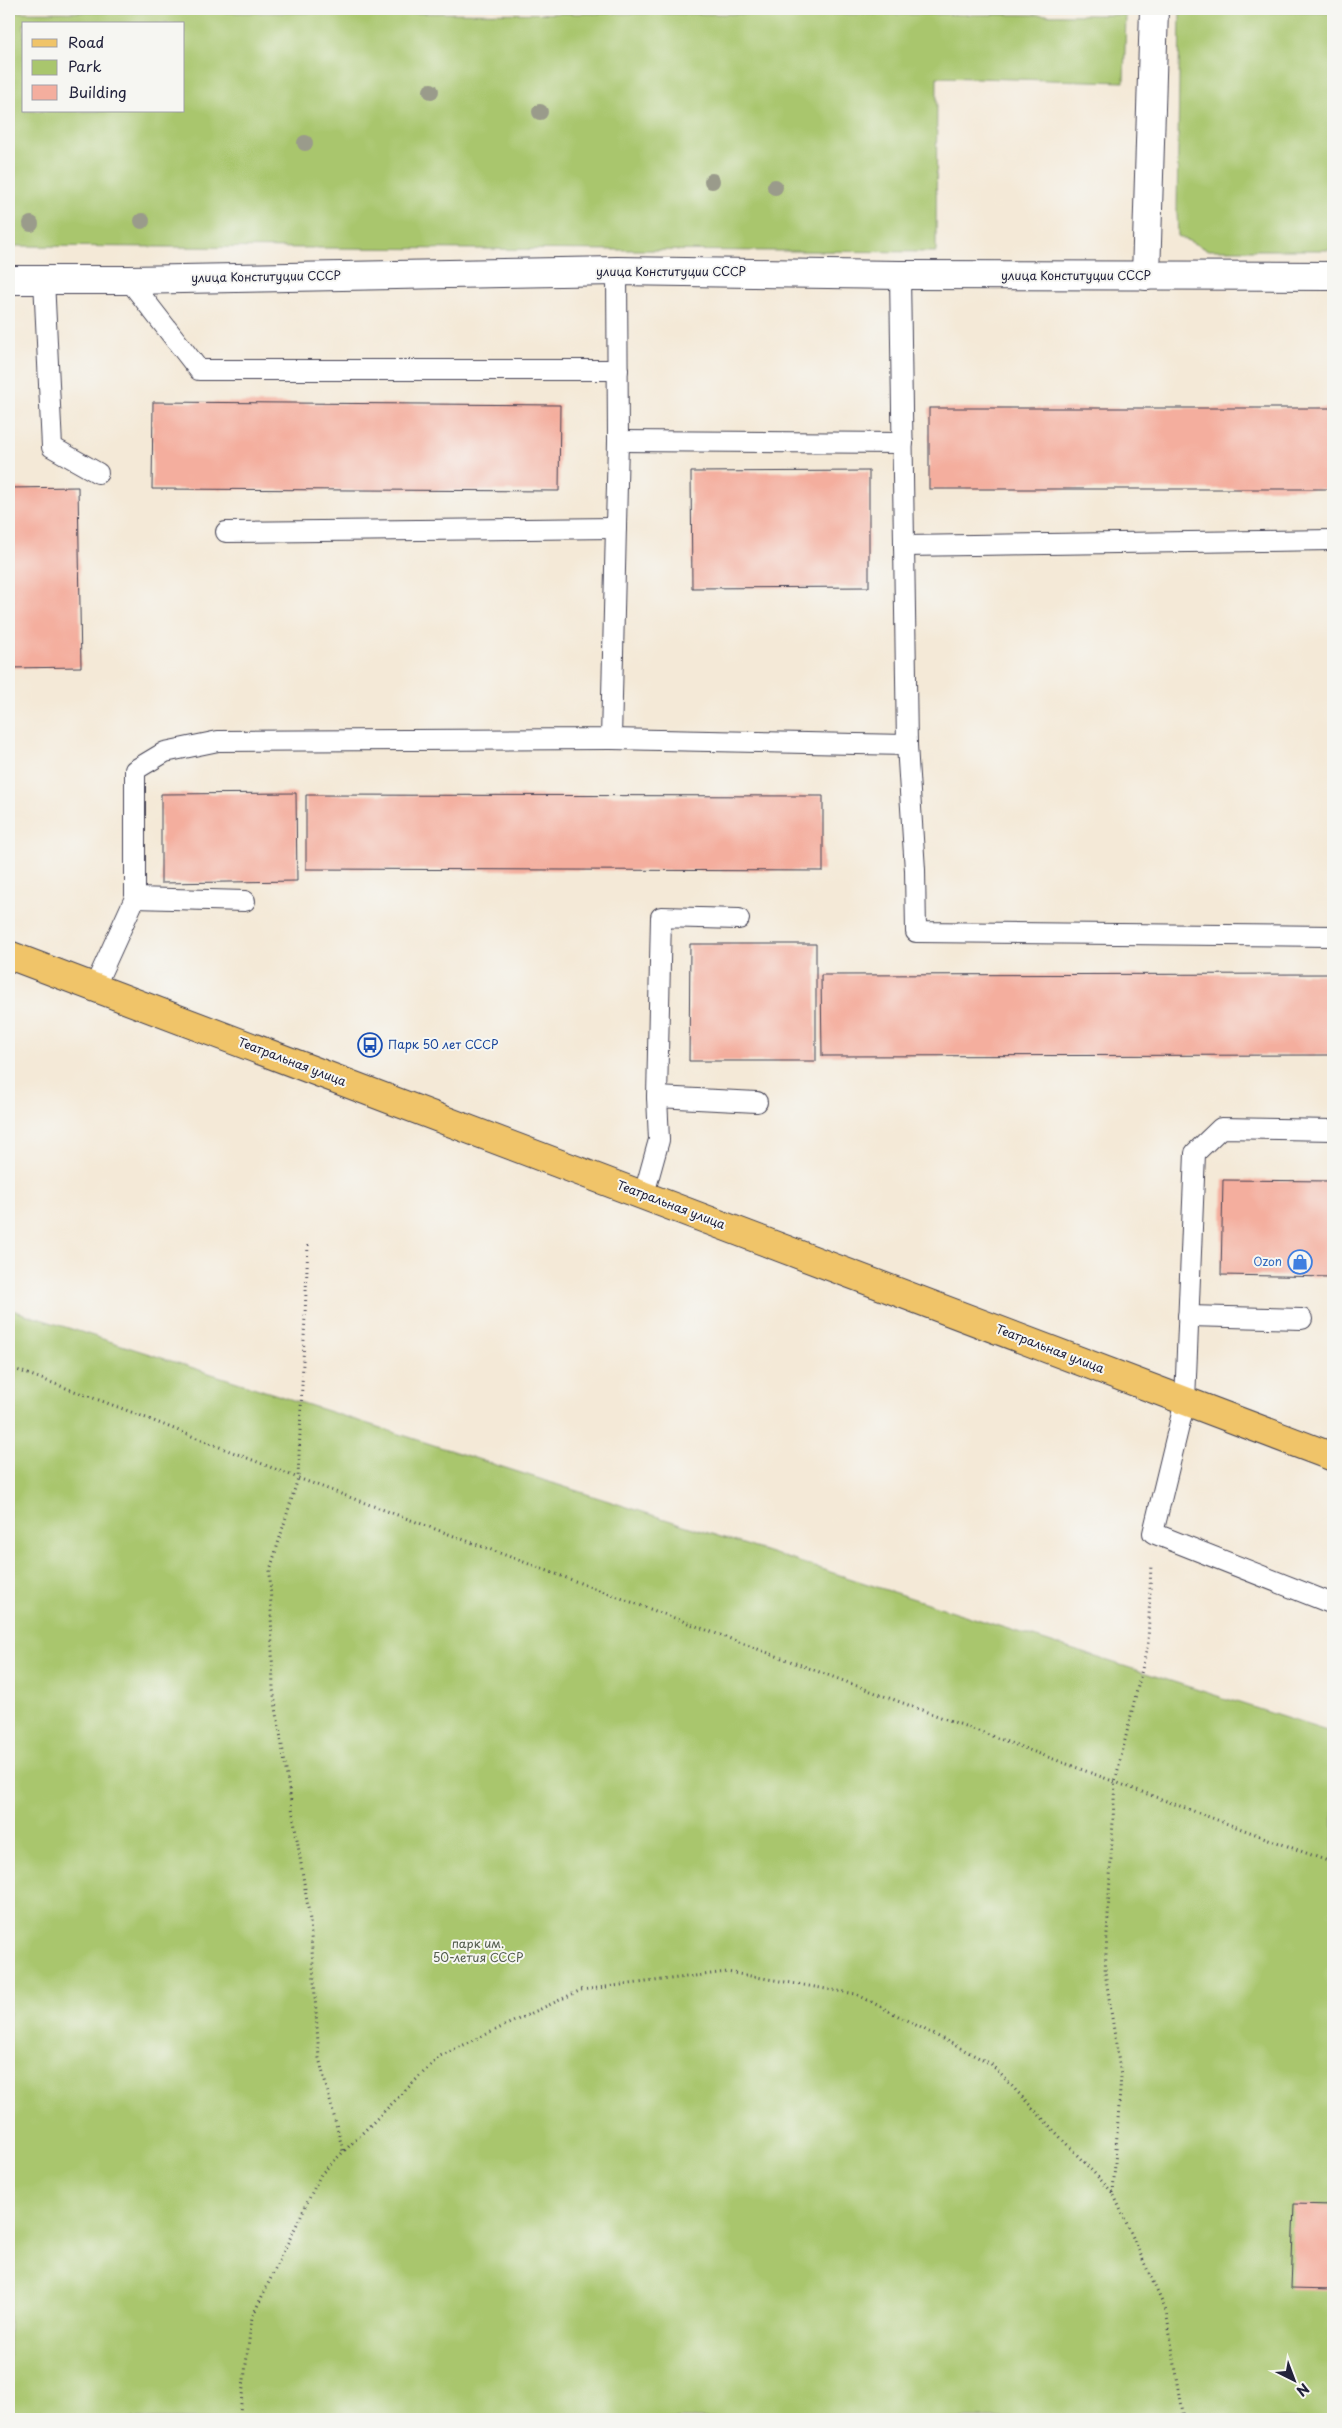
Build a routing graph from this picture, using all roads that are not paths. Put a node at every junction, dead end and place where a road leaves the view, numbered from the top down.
1 (1154, 9) edge
2 (617, 271) junction
3 (900, 275) junction
4 (1146, 276) junction
5 (1333, 276) edge
6 (9, 280) edge
7 (44, 280) junction
8 (129, 280) junction
9 (618, 370) junction
10 (618, 441) junction
11 (903, 443) junction
12 (98, 473) dead end
13 (616, 528) junction
14 (226, 532) dead end
15 (1333, 540) edge
16 (904, 546) junction
17 (611, 739) junction
18 (907, 745) junction
19 (134, 898) junction
20 (245, 902) dead end
21 (738, 919) dead end
22 (1333, 936) edge
23 (9, 955) edge
24 (94, 988) junction
25 (657, 1097) junction
26 (757, 1102) dead end
27 (1333, 1130) edge
28 (644, 1194) junction
29 (1188, 1316) junction
30 (1302, 1319) dead end
31 (1185, 1401) junction
32 (1333, 1457) edge
33 (1333, 1604) edge

1 - 4 street
2 - 3 street, улица Конституции СССР
2 - 8 street, улица Конституции СССР
2 - 9 lane
3 - 4 street, улица Конституции СССР
3 - 11 lane
4 - 5 street, улица Конституции СССР
6 - 7 street, улица Конституции СССР
7 - 8 street, улица Конституции СССР
7 - 12 lane
8 - 9 lane
9 - 10 lane
10 - 11 lane
10 - 13 lane
11 - 16 lane
13 - 14 lane
13 - 17 lane
15 - 16 lane
16 - 18 lane
17 - 18 lane
17 - 19 lane
18 - 22 lane
19 - 20 lane
19 - 24 lane
21 - 25 lane
23 - 24 main road, Театральная улица
24 - 28 main road, Театральная улица
25 - 26 lane
25 - 28 lane
27 - 29 lane
28 - 31 main road, Театральная улица
29 - 30 lane
29 - 31 lane
31 - 32 main road, Театральная улица
31 - 33 lane

